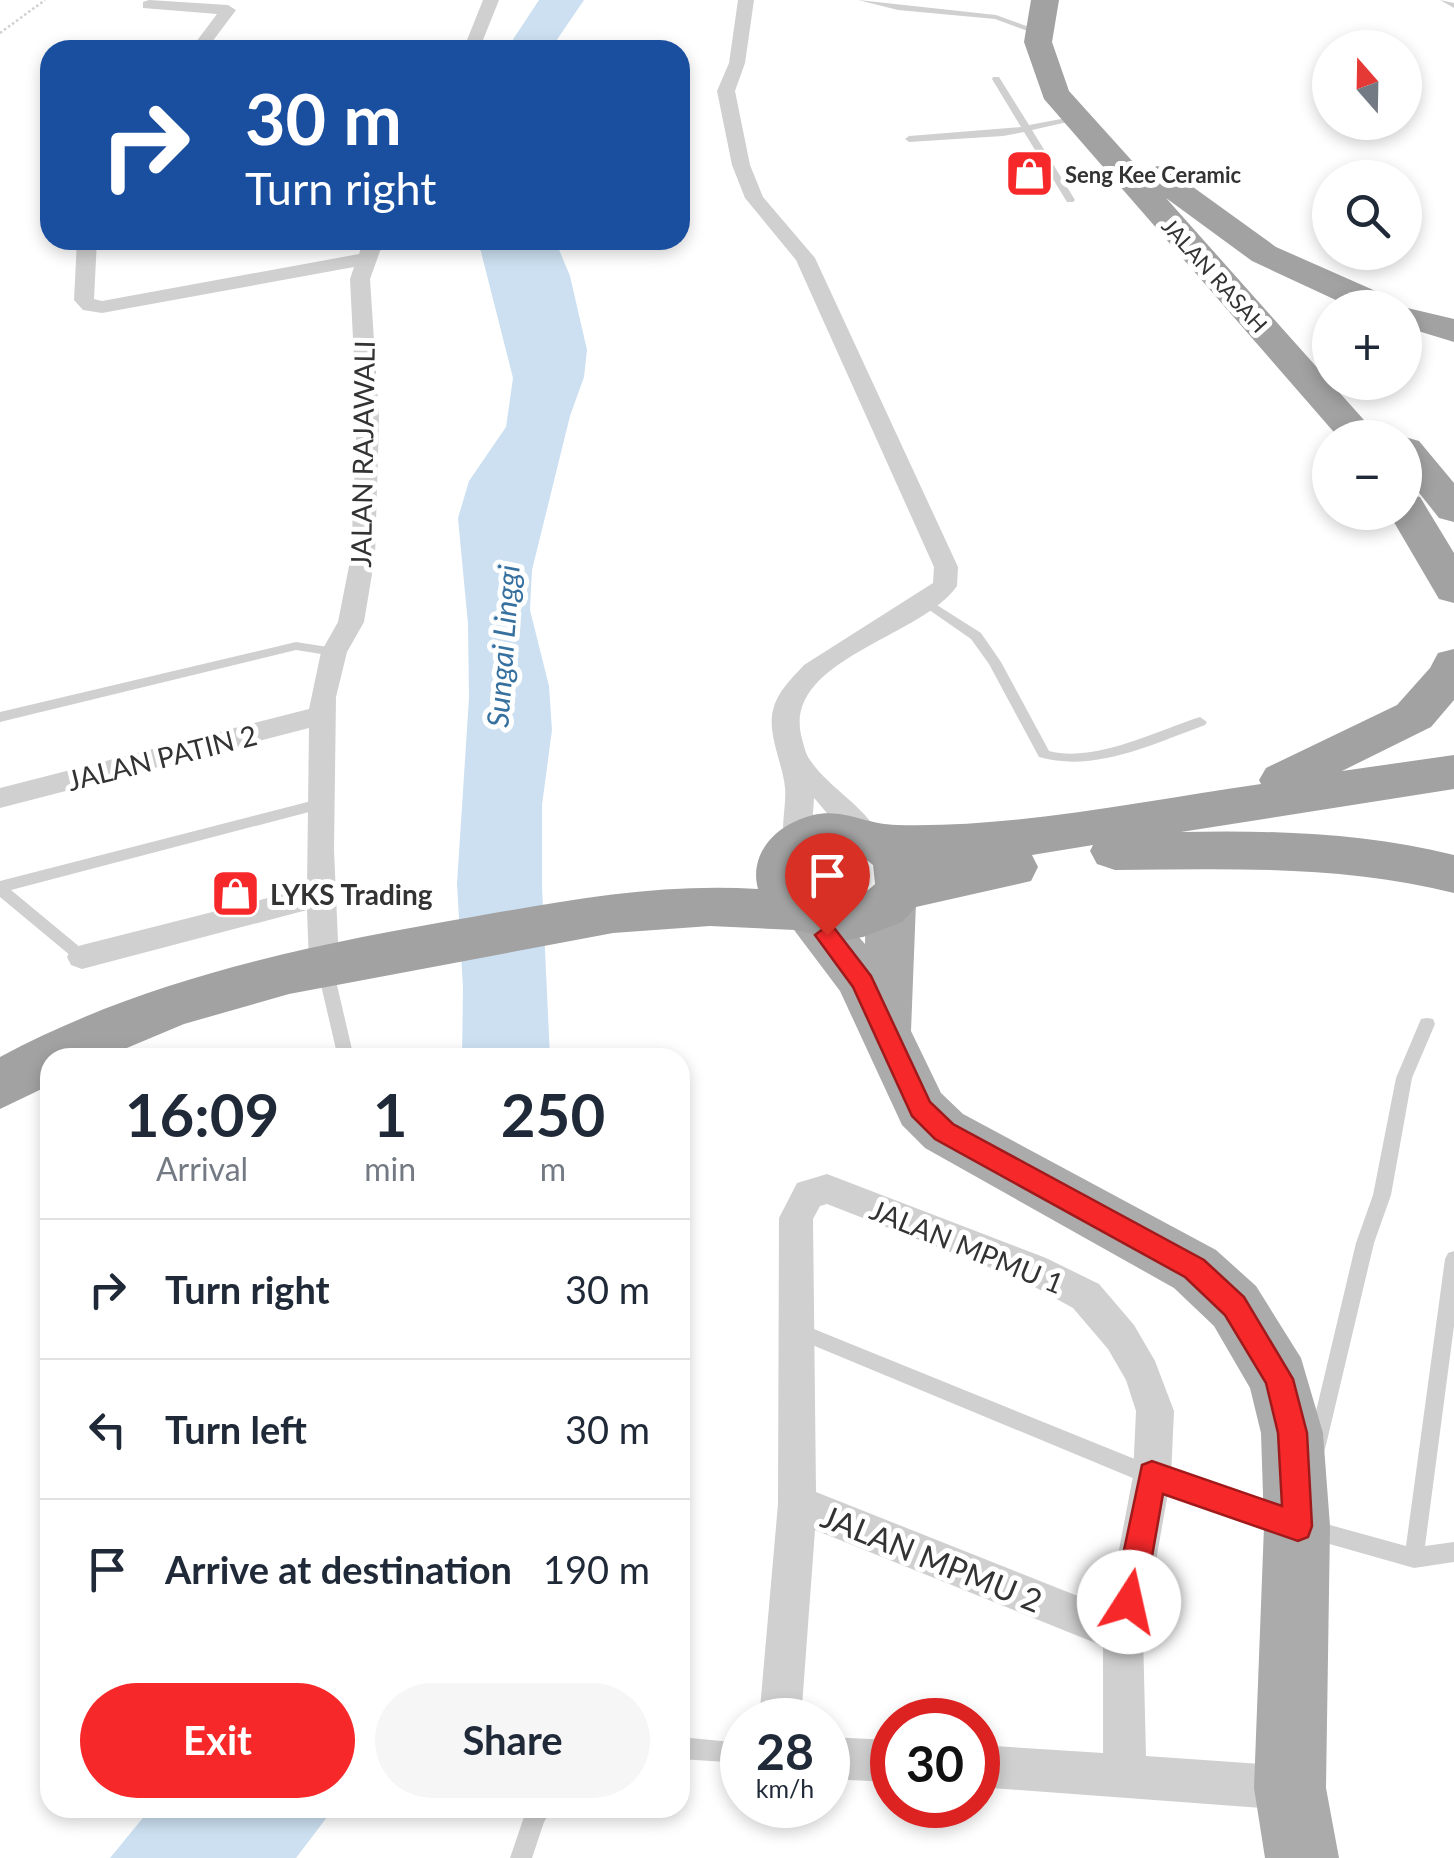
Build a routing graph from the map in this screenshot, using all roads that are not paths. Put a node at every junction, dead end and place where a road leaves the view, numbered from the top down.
1 (491, 0) edge
2 (746, 0) edge
3 (862, 0) edge
4 (968, 0) edge
5 (995, 0) edge
6 (1068, 0) edge
7 (1444, 0) edge
8 (149, 5) dead end
9 (1454, 6) edge
10 (968, 13) junction
11 (1042, 16) edge
12 (996, 17) junction
13 (206, 40) edge
14 (475, 40) edge
15 (996, 79) dead end
16 (1077, 119) junction
17 (1028, 129) junction
18 (909, 139) dead end
19 (1140, 163) junction
20 (1070, 200) dead end
21 (86, 250) edge
22 (369, 250) edge
23 (1343, 290) edge
24 (1422, 321) edge
25 (1454, 331) edge
26 (1312, 349) edge
27 (1360, 400) edge
28 (1345, 420) edge
29 (1379, 420) edge
30 (1422, 469) edge
31 (1454, 508) edge
32 (1422, 511) edge
33 (1419, 530) edge
34 (1454, 550) edge
35 (1454, 589) edge
36 (929, 604) junction
37 (334, 652) junction
38 (1454, 664) edge
39 (323, 715) junction
40 (0, 717) edge
41 (1200, 722) dead end
42 (796, 763) junction
43 (1454, 772) edge
44 (0, 798) edge
45 (1454, 801) edge
46 (323, 803) junction
47 (1212, 808) junction
48 (873, 838) junction
49 (791, 848) junction
50 (1093, 851) junction
51 (1454, 874) edge
52 (0, 888) edge
53 (323, 895) junction
54 (896, 897) junction
55 (623, 912) junction
56 (802, 912) junction
57 (82, 957) joint
58 (344, 960) junction
59 (1427, 1024) dead end
60 (888, 1035) junction
61 (67, 1048) edge
62 (346, 1048) edge
63 (40, 1061) edge
64 (0, 1085) edge
65 (1454, 1260) edge
66 (799, 1331) junction
67 (1152, 1476) junction
68 (797, 1504) junction
69 (1298, 1526) junction
70 (1454, 1552) edge
71 (1414, 1558) junction
72 (1123, 1634) junction
73 (782, 1698) edge
74 (690, 1749) edge
75 (720, 1751) edge
76 (1000, 1767) edge
77 (1124, 1774) junction
78 (1290, 1788) junction
79 (534, 1818) edge
80 (521, 1858) edge
81 (1302, 1858) edge

1 - 14 street
2 - 36 street
3 - 10 lane
4 - 10 lane
5 - 12 lane
6 - 19 highway, JALAN RASAH
7 - 9 lane
8 - 13 street
10 - 12 lane
11 - 12 lane
11 - 16 highway, JALAN RASAH
15 - 17 lane
16 - 17 lane
16 - 28 highway, JALAN RASAH
17 - 18 lane
17 - 20 lane
19 - 23 highway
19 - 26 highway, JALAN RASAH
21 - 22 street
22 - 37 street, JALAN RAJAWALI
24 - 25 highway
27 - 29 highway
30 - 31 highway
32 - 34 highway
33 - 35 highway
36 - 41 lane
36 - 42 street
37 - 39 street, JALAN RAJAWALI
37 - 40 lane
38 - 47 highway
39 - 44 street, JALAN PATIN 2
39 - 46 street, JALAN RAJAWALI
42 - 48 street
42 - 49 street
43 - 47 highway
45 - 50 highway
46 - 52 lane
46 - 53 street, JALAN RAJAWALI
47 - 48 highway
48 - 49 highway
48 - 54 highway
49 - 55 highway
49 - 56 highway
50 - 51 highway
50 - 54 highway
52 - 57 lane
53 - 57 street
53 - 58 street, JALAN RAJAWALI
54 - 56 highway
54 - 60 main road
55 - 56 highway
55 - 58 highway
56 - 60 main road
58 - 61 highway
58 - 62 lane
59 - 69 lane
60 - 69 main road
63 - 64 highway
65 - 71 lane
66 - 67 lane
66 - 67 street, JALAN MPMU 1
66 - 68 street
67 - 69 lane
67 - 72 street, JALAN MPMU 1
68 - 72 street, JALAN MPMU 2
68 - 73 street
69 - 71 lane
69 - 78 main road
70 - 71 lane
72 - 77 street, JALAN MPMU 1
74 - 75 lane
76 - 77 street
77 - 78 street
78 - 81 main road
79 - 80 lane

